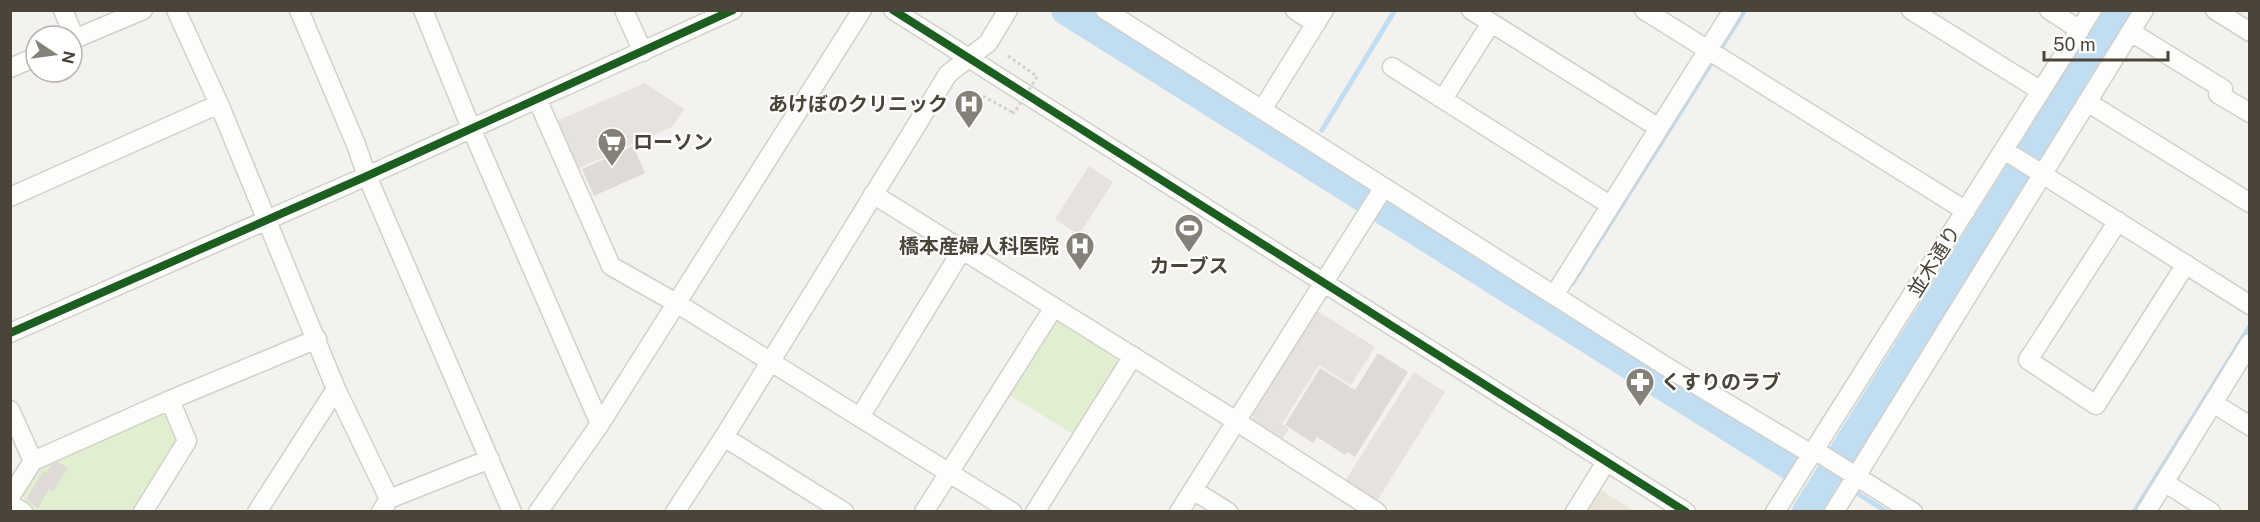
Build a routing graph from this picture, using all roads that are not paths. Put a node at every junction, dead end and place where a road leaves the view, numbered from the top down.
1 (143, 10) edge
2 (176, 10) edge
3 (299, 10) edge
4 (624, 10) edge
5 (733, 10) edge
6 (862, 10) edge
7 (893, 10) edge
8 (1008, 10) edge
9 (1105, 10) edge
10 (1295, 10) edge
11 (1471, 10) edge
12 (1644, 10) edge
13 (1733, 10) edge
14 (1911, 10) edge
15 (2049, 10) edge
16 (2092, 10) edge
17 (2144, 10) edge
18 (2215, 10) edge
19 (423, 11) edge
20 (1130, 17) edge
21 (1320, 17) edge
22 (1491, 23) junction
23 (2080, 30) junction
24 (2131, 32) junction
25 (2250, 32) edge
26 (84, 35) edge
27 (642, 52) junction
28 (1715, 54) junction
29 (967, 58) junction
30 (24, 62) edge
31 (10, 68) edge
32 (1392, 68) dead end
33 (2041, 91) junction
34 (537, 99) junction
35 (1443, 99) junction
36 (2087, 102) junction
37 (219, 104) junction
38 (1262, 110) junction
39 (2250, 113) edge
40 (471, 128) junction
41 (1659, 128) junction
42 (2010, 154) junction
43 (2039, 172) junction
44 (367, 176) junction
45 (873, 194) junction
46 (10, 197) edge
47 (1377, 198) junction
48 (2250, 203) edge
49 (1610, 205) junction
50 (1966, 211) junction
51 (266, 220) junction
52 (2118, 221) junction
53 (962, 250) junction
54 (2186, 264) junction
55 (1324, 283) junction
56 (1555, 294) junction
57 (678, 303) junction
58 (2250, 304) edge
59 (1054, 307) junction
60 (10, 333) edge
61 (317, 339) junction
62 (2250, 343) edge
63 (1133, 356) junction
64 (769, 361) junction
65 (336, 389) junction
66 (170, 400) junction
67 (2213, 403) junction
68 (10, 410) edge
69 (860, 417) junction
70 (1236, 421) junction
71 (600, 424) junction
72 (2250, 426) edge
73 (724, 437) junction
74 (1818, 454) junction
75 (490, 459) junction
76 (33, 461) junction
77 (1606, 462) junction
78 (949, 471) junction
79 (1850, 480) junction
80 (2164, 482) junction
81 (1193, 490) junction
82 (10, 497) edge
83 (10, 504) edge
84 (385, 505) edge
85 (23, 512) edge
86 (144, 512) edge
87 (257, 512) edge
88 (512, 512) edge
89 (538, 512) edge
90 (675, 512) edge
91 (843, 512) edge
92 (924, 512) edge
93 (1012, 512) edge
94 (1035, 512) edge
95 (1179, 512) edge
96 (1228, 512) edge
97 (1377, 512) edge
98 (1575, 512) edge
99 (1686, 512) edge
100 (1775, 512) edge
101 (1834, 512) edge
102 (1913, 512) edge
103 (2146, 512) edge
104 (2211, 512) edge

1 - 26 street
2 - 37 street
3 - 44 street
4 - 27 street
5 - 27 street
6 - 57 street
7 - 29 street
8 - 29 street
9 - 20 street
10 - 21 street
11 - 22 street
12 - 28 street
13 - 28 street
14 - 33 street
15 - 23 street
16 - 23 street, 並木通り
17 - 24 street
18 - 25 street
19 - 40 street
20 - 38 street
21 - 38 street
22 - 35 street
22 - 41 street
23 - 33 street, 並木通り
24 - 36 street
24 - 39 street
27 - 34 street
28 - 41 street
28 - 50 street
29 - 45 street
29 - 55 street
30 - 31 street
32 - 35 street
33 - 42 street, 並木通り
34 - 40 street
34 - 57 street
35 - 49 street
36 - 43 street
36 - 48 street
37 - 46 street
37 - 51 street
38 - 47 street
40 - 44 street
40 - 71 street
41 - 49 street
42 - 43 street
42 - 50 street, 並木通り
43 - 52 street
43 - 79 street
44 - 51 street
44 - 75 street
45 - 53 street
45 - 64 street
47 - 55 street
47 - 56 street
49 - 56 street
50 - 74 street, 並木通り
51 - 60 street
51 - 61 street
52 - 54 street
52 - 54 street
53 - 59 street
53 - 69 street
54 - 58 street
55 - 70 street
55 - 77 street
56 - 74 street
57 - 64 street
57 - 71 street
59 - 63 street
59 - 78 street
61 - 65 street
61 - 66 street
62 - 67 street
63 - 70 street
63 - 94 street
64 - 69 street
64 - 73 street
65 - 84 street
65 - 87 street
66 - 76 street
66 - 86 street
67 - 72 street
67 - 80 street
68 - 76 street
69 - 78 street
70 - 81 street
70 - 97 street
71 - 89 street
73 - 90 street
73 - 91 street
74 - 79 street
74 - 100 street, 並木通り
75 - 84 street
75 - 88 street
76 - 82 street
77 - 98 street
77 - 99 street
78 - 92 street
78 - 93 street
79 - 101 street
79 - 102 street
80 - 103 street
80 - 104 street
81 - 95 street
81 - 96 street
83 - 85 street

